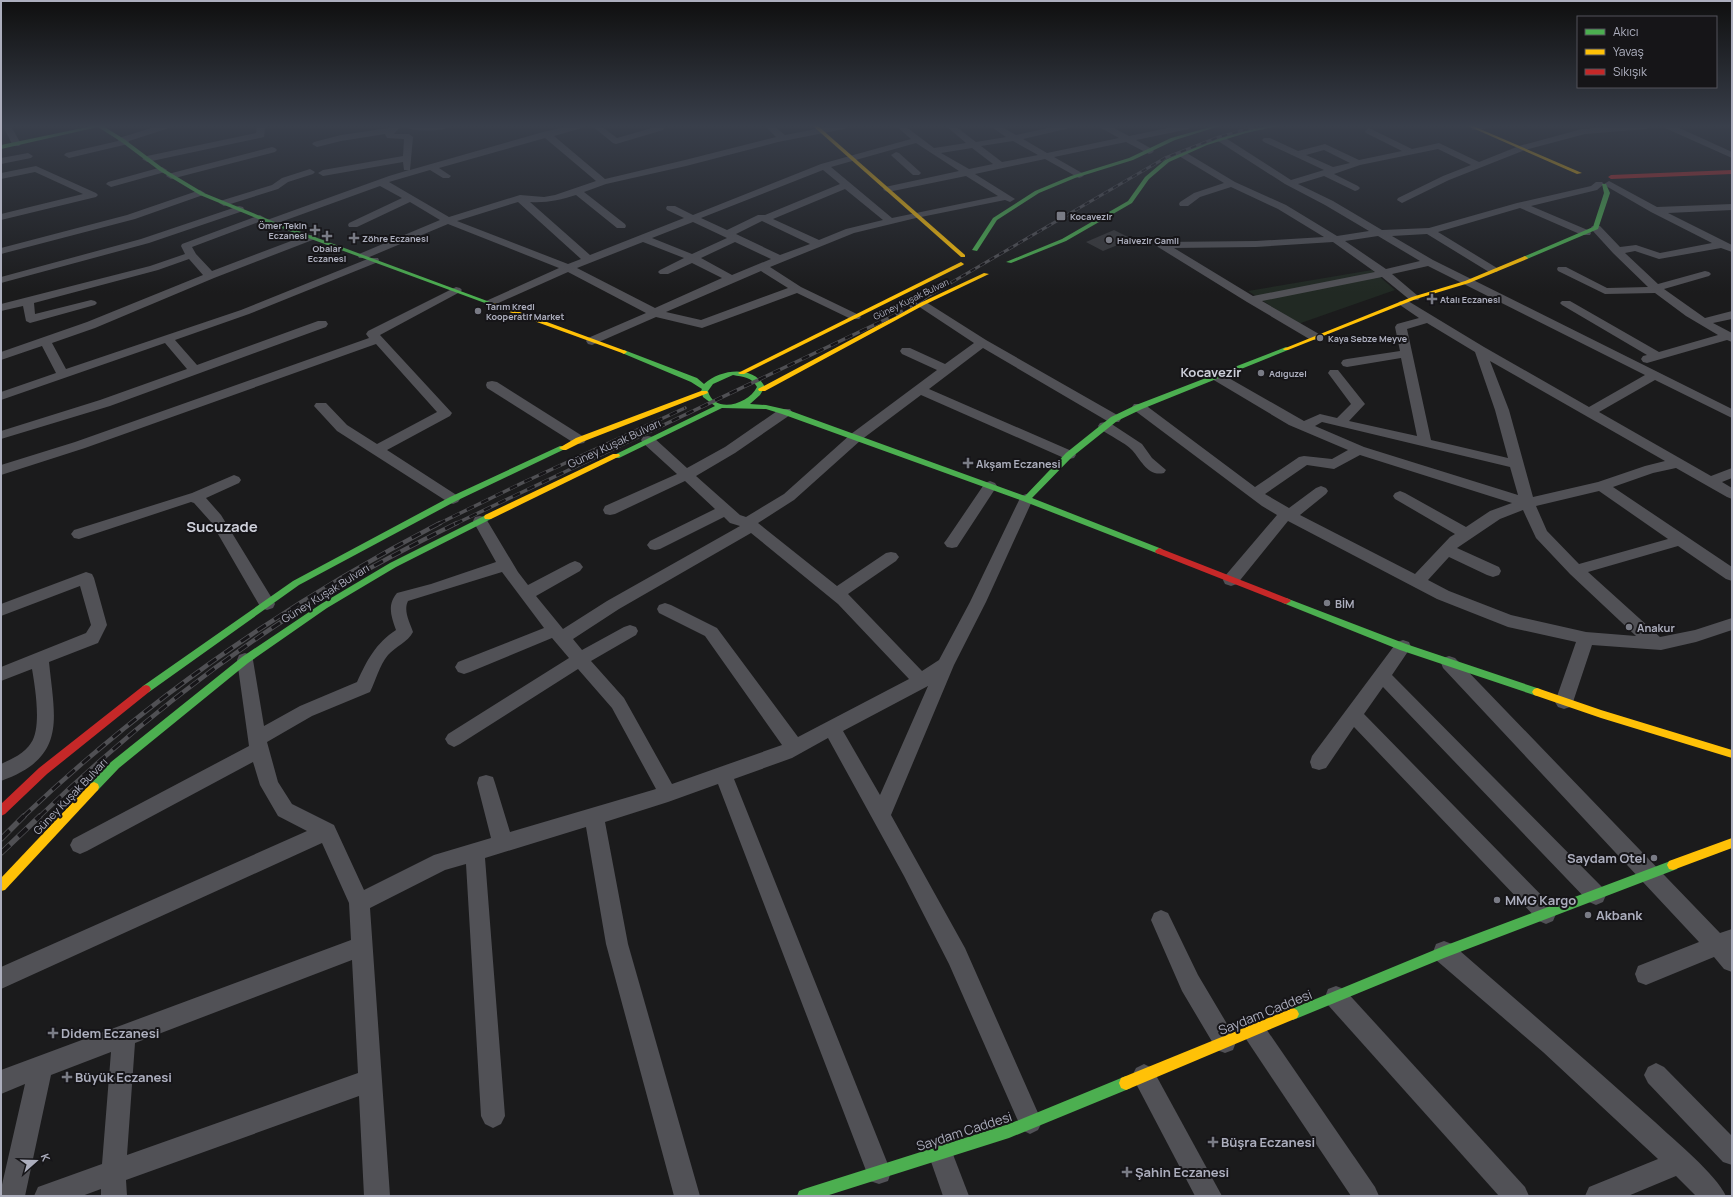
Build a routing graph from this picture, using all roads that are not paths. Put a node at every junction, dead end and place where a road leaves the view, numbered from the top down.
1 (1605, 181) edge
2 (64, 182) edge
3 (119, 182) edge
4 (181, 182) edge
5 (282, 182) edge
6 (381, 182) joint
7 (603, 182) edge
8 (784, 182) edge
9 (843, 182) edge
10 (880, 182) edge
11 (924, 182) edge
12 (983, 182) edge
13 (1061, 182) edge
14 (1144, 182) edge
15 (1228, 182) edge
16 (1294, 182) edge
17 (1345, 182) edge
18 (1438, 182) edge
19 (1604, 182) edge
20 (1606, 182) edge
21 (1290, 183) joint
22 (111, 184) dead end
23 (846, 184) junction
24 (1232, 184) junction
25 (1355, 188) dead end
26 (888, 189) junction
27 (577, 191) junction
28 (200, 193) junction
29 (1006, 197) junction
30 (520, 198) junction
31 (409, 199) junction
32 (1402, 200) dead end
33 (224, 203) junction
34 (730, 203) junction
35 (1018, 204) junction
36 (1184, 204) dead end
37 (1521, 205) junction
38 (1732, 207) edge
39 (671, 208) dead end
40 (239, 209) junction
41 (1655, 210) junction
42 (916, 215) junction
43 (1, 217) edge
44 (764, 217) junction
45 (260, 218) junction
46 (693, 219) junction
47 (449, 221) junction
48 (890, 221) junction
49 (271, 222) junction
50 (353, 225) dead end
51 (621, 226) dead end
52 (1429, 231) junction
53 (1591, 231) junction
54 (1378, 233) junction
55 (311, 237) junction
56 (730, 237) junction
57 (643, 238) junction
58 (1335, 239) junction
59 (819, 244) junction
60 (1727, 247) edge
61 (974, 250) junction
62 (990, 250) dead end
63 (1617, 250) junction
64 (1, 251) edge
65 (1003, 254) dead end
66 (191, 255) junction
67 (363, 256) junction
68 (692, 258) junction
69 (780, 259) junction
70 (374, 260) junction
71 (588, 260) junction
72 (962, 260) junction
73 (1430, 262) junction
74 (762, 267) junction
75 (568, 268) junction
76 (1562, 269) dead end
77 (1493, 270) junction
78 (664, 272) dead end
79 (1384, 273) junction
80 (1705, 274) dead end
81 (210, 276) junction
82 (732, 279) junction
83 (1, 280) edge
84 (1467, 282) junction
85 (797, 289) junction
86 (1657, 289) junction
87 (456, 290) junction
88 (1251, 300) junction
89 (28, 301) junction
90 (1409, 301) junction
91 (490, 303) junction
92 (1566, 303) dead end
93 (91, 304) dead end
94 (922, 304) junction
95 (1, 308) edge
96 (655, 313) junction
97 (1732, 315) edge
98 (855, 318) junction
99 (1430, 318) junction
100 (1704, 322) junction
101 (322, 324) dead end
102 (1315, 337) junction
103 (1730, 337) edge
104 (168, 339) junction
105 (378, 339) junction
106 (45, 341) junction
107 (592, 341) junction
108 (982, 343) junction
109 (1480, 350) junction
110 (906, 351) dead end
111 (1406, 354) junction
112 (1, 356) edge
113 (1658, 356) junction
114 (1347, 363) dead end
115 (1632, 363) junction
116 (195, 370) junction
117 (947, 370) junction
118 (742, 373) junction
119 (1334, 373) dead end
120 (63, 375) junction
121 (1656, 375) junction
122 (1216, 376) junction
123 (715, 378) junction
124 (694, 380) junction
125 (492, 384) dead end
126 (705, 390) junction
127 (920, 390) junction
128 (761, 391) junction
129 (1, 396) edge
130 (321, 406) dead end
131 (721, 406) junction
132 (740, 406) junction
133 (766, 407) junction
134 (1139, 407) junction
135 (785, 412) junction
136 (1590, 412) junction
137 (1732, 414) edge
138 (1340, 422) junction
139 (1109, 423) junction
140 (1305, 426) junction
141 (1, 435) edge
142 (856, 438) junction
143 (579, 440) junction
144 (648, 440) junction
145 (1425, 442) junction
146 (377, 450) junction
147 (1358, 450) junction
148 (1069, 455) junction
149 (1679, 463) junction
150 (1516, 464) junction
151 (1, 470) edge
152 (1159, 470) dead end
153 (1732, 473) edge
154 (686, 475) junction
155 (234, 480) dead end
156 (1711, 482) junction
157 (990, 486) junction
158 (1601, 486) junction
159 (1321, 491) dead end
160 (1255, 494) junction
161 (1732, 494) edge
162 (1400, 496) dead end
163 (193, 498) junction
164 (453, 499) junction
165 (1026, 499) junction
166 (1527, 503) junction
167 (610, 510) dead end
168 (724, 510) junction
169 (1288, 514) junction
170 (480, 521) junction
171 (750, 524) junction
172 (79, 534) dead end
173 (1466, 534) junction
174 (1680, 540) junction
175 (952, 543) dead end
176 (655, 545) dead end
177 (1447, 550) junction
178 (891, 557) dead end
179 (505, 564) junction
180 (575, 567) dead end
181 (1576, 570) junction
182 (1493, 571) dead end
183 (1732, 575) edge
184 (1231, 580) junction
185 (1417, 582) junction
186 (526, 594) junction
187 (837, 594) junction
188 (267, 604) junction
189 (665, 609) dead end
190 (1, 610) edge
191 (1731, 626) edge
192 (630, 631) dead end
193 (558, 634) junction
194 (1586, 638) junction
195 (1656, 644) junction
196 (1403, 647) junction
197 (40, 659) junction
198 (580, 659) junction
199 (245, 660) junction
200 (1449, 663) junction
201 (945, 665) junction
202 (464, 667) dead end
203 (1, 674) edge
204 (1382, 675) junction
205 (921, 682) junction
206 (1564, 702) junction
207 (1354, 715) junction
208 (832, 728) junction
209 (454, 739) dead end
210 (258, 744) junction
211 (795, 748) junction
212 (1732, 754) edge
213 (1319, 762) dead end
214 (1, 773) edge
215 (723, 774) junction
216 (486, 783) dead end
217 (668, 794) junction
218 (1, 811) edge
219 (881, 815) junction
220 (594, 816) junction
221 (327, 831) junction
222 (1732, 843) edge
223 (503, 844) junction
224 (80, 845) dead end
225 (475, 852) junction
226 (1650, 874) junction
227 (1, 886) edge
228 (1596, 895) junction
229 (359, 903) junction
230 (1546, 914) junction
231 (1161, 920) dead end
232 (1724, 942) edge
233 (362, 946) junction
234 (1444, 952) junction
235 (1732, 961) edge
236 (1646, 974) dead end
237 (1, 978) edge
238 (1336, 997) junction
239 (1254, 1030) junction
240 (124, 1036) junction
241 (1225, 1042) junction
242 (41, 1067) junction
243 (1656, 1075) dead end
244 (1144, 1076) junction
245 (370, 1080) junction
246 (1, 1082) edge
247 (493, 1116) dead end
248 (1030, 1122) junction
249 (940, 1153) junction
250 (1732, 1153) edge
251 (1680, 1162) junction
252 (114, 1171) junction
253 (879, 1172) junction
254 (12, 1196) edge
255 (47, 1196) edge
256 (114, 1196) edge
257 (377, 1196) edge
258 (686, 1196) edge
259 (804, 1196) edge
260 (956, 1196) edge
261 (1209, 1196) edge
262 (1366, 1196) edge
263 (1516, 1196) edge
264 (1598, 1196) edge
265 (1713, 1196) edge

1 - 53 main road
2 - 43 street
3 - 22 street
4 - 28 main road
5 - 33 street
6 - 31 street
6 - 49 street
7 - 27 street
8 - 34 street
9 - 23 street
10 - 26 main road
11 - 26 street
12 - 29 street
13 - 35 main road
14 - 65 main road
15 - 24 street
16 - 21 street
17 - 25 street
18 - 32 street
19 - 37 street
20 - 41 street
21 - 54 street
23 - 44 street
23 - 48 street
24 - 36 street
24 - 58 street
26 - 42 main road
27 - 30 street
27 - 51 street
28 - 33 main road
28 - 64 street
29 - 35 street
29 - 42 street
30 - 47 street
30 - 71 street
31 - 47 street
31 - 50 street
33 - 40 main road
34 - 44 street
34 - 46 street
35 - 61 main road
37 - 52 street
37 - 53 street
38 - 41 street
39 - 46 street
40 - 45 main road
40 - 83 street
41 - 60 street
42 - 48 street
42 - 72 main road
44 - 56 street
44 - 59 street
45 - 49 main road
45 - 66 street
46 - 56 street
46 - 57 street
47 - 67 street
47 - 75 street
48 - 59 street
49 - 55 main road
52 - 54 street
52 - 77 street
53 - 63 street
53 - 77 main road
54 - 58 street
54 - 73 street
55 - 67 main road
55 - 81 street
56 - 68 street
56 - 69 street
57 - 68 street
57 - 71 street
58 - 79 street
58 - 88 street
59 - 69 street
60 - 63 street
61 - 62 main road
61 - 72 main road, Güney Kuşak Bulvarı
63 - 86 street
66 - 81 street
66 - 89 street
67 - 70 main road
68 - 78 street
68 - 82 street
69 - 74 street
70 - 87 main road
70 - 104 street
71 - 75 street
72 - 94 main road, Güney Kuşak Bulvarı
72 - 98 main road, Güney Kuşak Bulvarı
73 - 79 street
73 - 84 street
74 - 82 street
74 - 85 street
75 - 91 street
75 - 96 street
76 - 86 street
77 - 84 main road
79 - 88 street
79 - 90 street
80 - 86 street
81 - 106 street
82 - 96 street
84 - 90 main road
84 - 115 street
85 - 96 street
85 - 98 street
86 - 100 street
87 - 91 main road
87 - 105 street
88 - 102 street
89 - 93 street
89 - 95 street
90 - 99 street
90 - 102 main road
91 - 107 main road
92 - 113 street
94 - 108 street
94 - 128 main road, Güney Kuşak Bulvarı
96 - 107 street
97 - 100 street
98 - 118 main road, Güney Kuşak Bulvarı
99 - 109 street
99 - 111 street
100 - 103 street
101 - 116 street
102 - 122 main road
103 - 113 street
104 - 116 street
104 - 120 street
105 - 146 street
105 - 151 street
106 - 112 street
106 - 120 street
107 - 124 main road
108 - 117 street
108 - 139 street
109 - 136 street
109 - 150 street
110 - 117 street
111 - 114 street
111 - 145 street
113 - 115 street
115 - 121 street
116 - 141 street
117 - 127 street
118 - 123 main road
118 - 128 main road
119 - 138 street
120 - 129 street
121 - 136 street
121 - 137 street
122 - 134 main road
122 - 140 street
123 - 124 main road
123 - 126 main road
124 - 126 main road
125 - 143 street
126 - 131 main road
126 - 143 main road, Güney Kuşak Bulvarı
127 - 142 street
127 - 148 street
128 - 132 main road
128 - 133 main road
130 - 146 street
131 - 132 main road
131 - 144 main road, Güney Kuşak Bulvarı
132 - 133 main road
133 - 135 main road
134 - 139 main road
134 - 160 street
135 - 142 main road
135 - 154 street
136 - 149 street
138 - 140 street
138 - 145 street
139 - 148 main road
139 - 152 street
140 - 147 street
142 - 157 main road
142 - 171 street
143 - 164 main road, Güney Kuşak Bulvarı
144 - 154 street
144 - 170 main road, Güney Kuşak Bulvarı
145 - 150 street
146 - 164 street
147 - 160 street
147 - 166 street
148 - 165 main road
149 - 156 street
149 - 158 street
150 - 166 street
153 - 156 street
154 - 167 street
154 - 168 street
155 - 163 street
156 - 161 street
157 - 165 main road
157 - 175 street
158 - 166 street
158 - 174 street
159 - 169 street
160 - 169 street
162 - 173 street
163 - 172 street
163 - 188 street
164 - 188 main road, Güney Kuşak Bulvarı
165 - 184 main road
165 - 201 street
166 - 173 street
166 - 181 street
168 - 171 street
168 - 176 street
169 - 184 street
169 - 185 street
170 - 179 street
170 - 199 main road, Güney Kuşak Bulvarı
171 - 187 street
171 - 193 street
173 - 177 street
174 - 181 street
174 - 183 street
177 - 182 street
177 - 185 street
178 - 187 street
179 - 186 street
179 - 210 street
180 - 186 street
181 - 195 street
184 - 196 main road
185 - 194 street
186 - 193 street
187 - 205 street
188 - 218 main road, Güney Kuşak Bulvarı
189 - 211 street
190 - 197 street
191 - 195 street
192 - 198 street
193 - 198 street
193 - 202 street
194 - 195 street
194 - 206 street
196 - 200 main road
196 - 204 street
197 - 203 street
197 - 214 street
198 - 209 street
198 - 217 street
199 - 210 street
199 - 227 main road, Güney Kuşak Bulvarı
200 - 206 main road
200 - 226 street
201 - 205 street
201 - 219 street
204 - 207 street
204 - 228 street
205 - 208 street
206 - 212 main road
207 - 213 street
207 - 230 street
208 - 211 street
208 - 219 street
210 - 221 street
210 - 224 street
211 - 215 street
215 - 217 street
215 - 253 street
216 - 223 street
217 - 220 street
219 - 248 street
220 - 223 street
220 - 258 street
221 - 229 street
221 - 237 street
222 - 226 main road, Saydam Caddesi
223 - 225 street
225 - 229 street
225 - 247 street
226 - 228 main road, Saydam Caddesi
226 - 232 street
228 - 230 main road, Saydam Caddesi
229 - 233 street
230 - 234 main road, Saydam Caddesi
231 - 241 street
232 - 235 street
232 - 236 street
233 - 240 street
233 - 245 street
234 - 238 main road, Saydam Caddesi
234 - 251 street
238 - 239 main road, Saydam Caddesi
238 - 263 street
239 - 241 main road, Saydam Caddesi
239 - 262 street
240 - 242 street
240 - 252 street
241 - 244 main road, Saydam Caddesi
242 - 246 street
242 - 254 street
243 - 250 street
244 - 248 main road, Saydam Caddesi
244 - 261 street
245 - 252 street
245 - 257 street
248 - 249 main road, Saydam Caddesi
249 - 253 main road, Saydam Caddesi
249 - 260 street
251 - 264 street
251 - 265 street
252 - 255 street
252 - 256 street
253 - 259 main road, Saydam Caddesi

